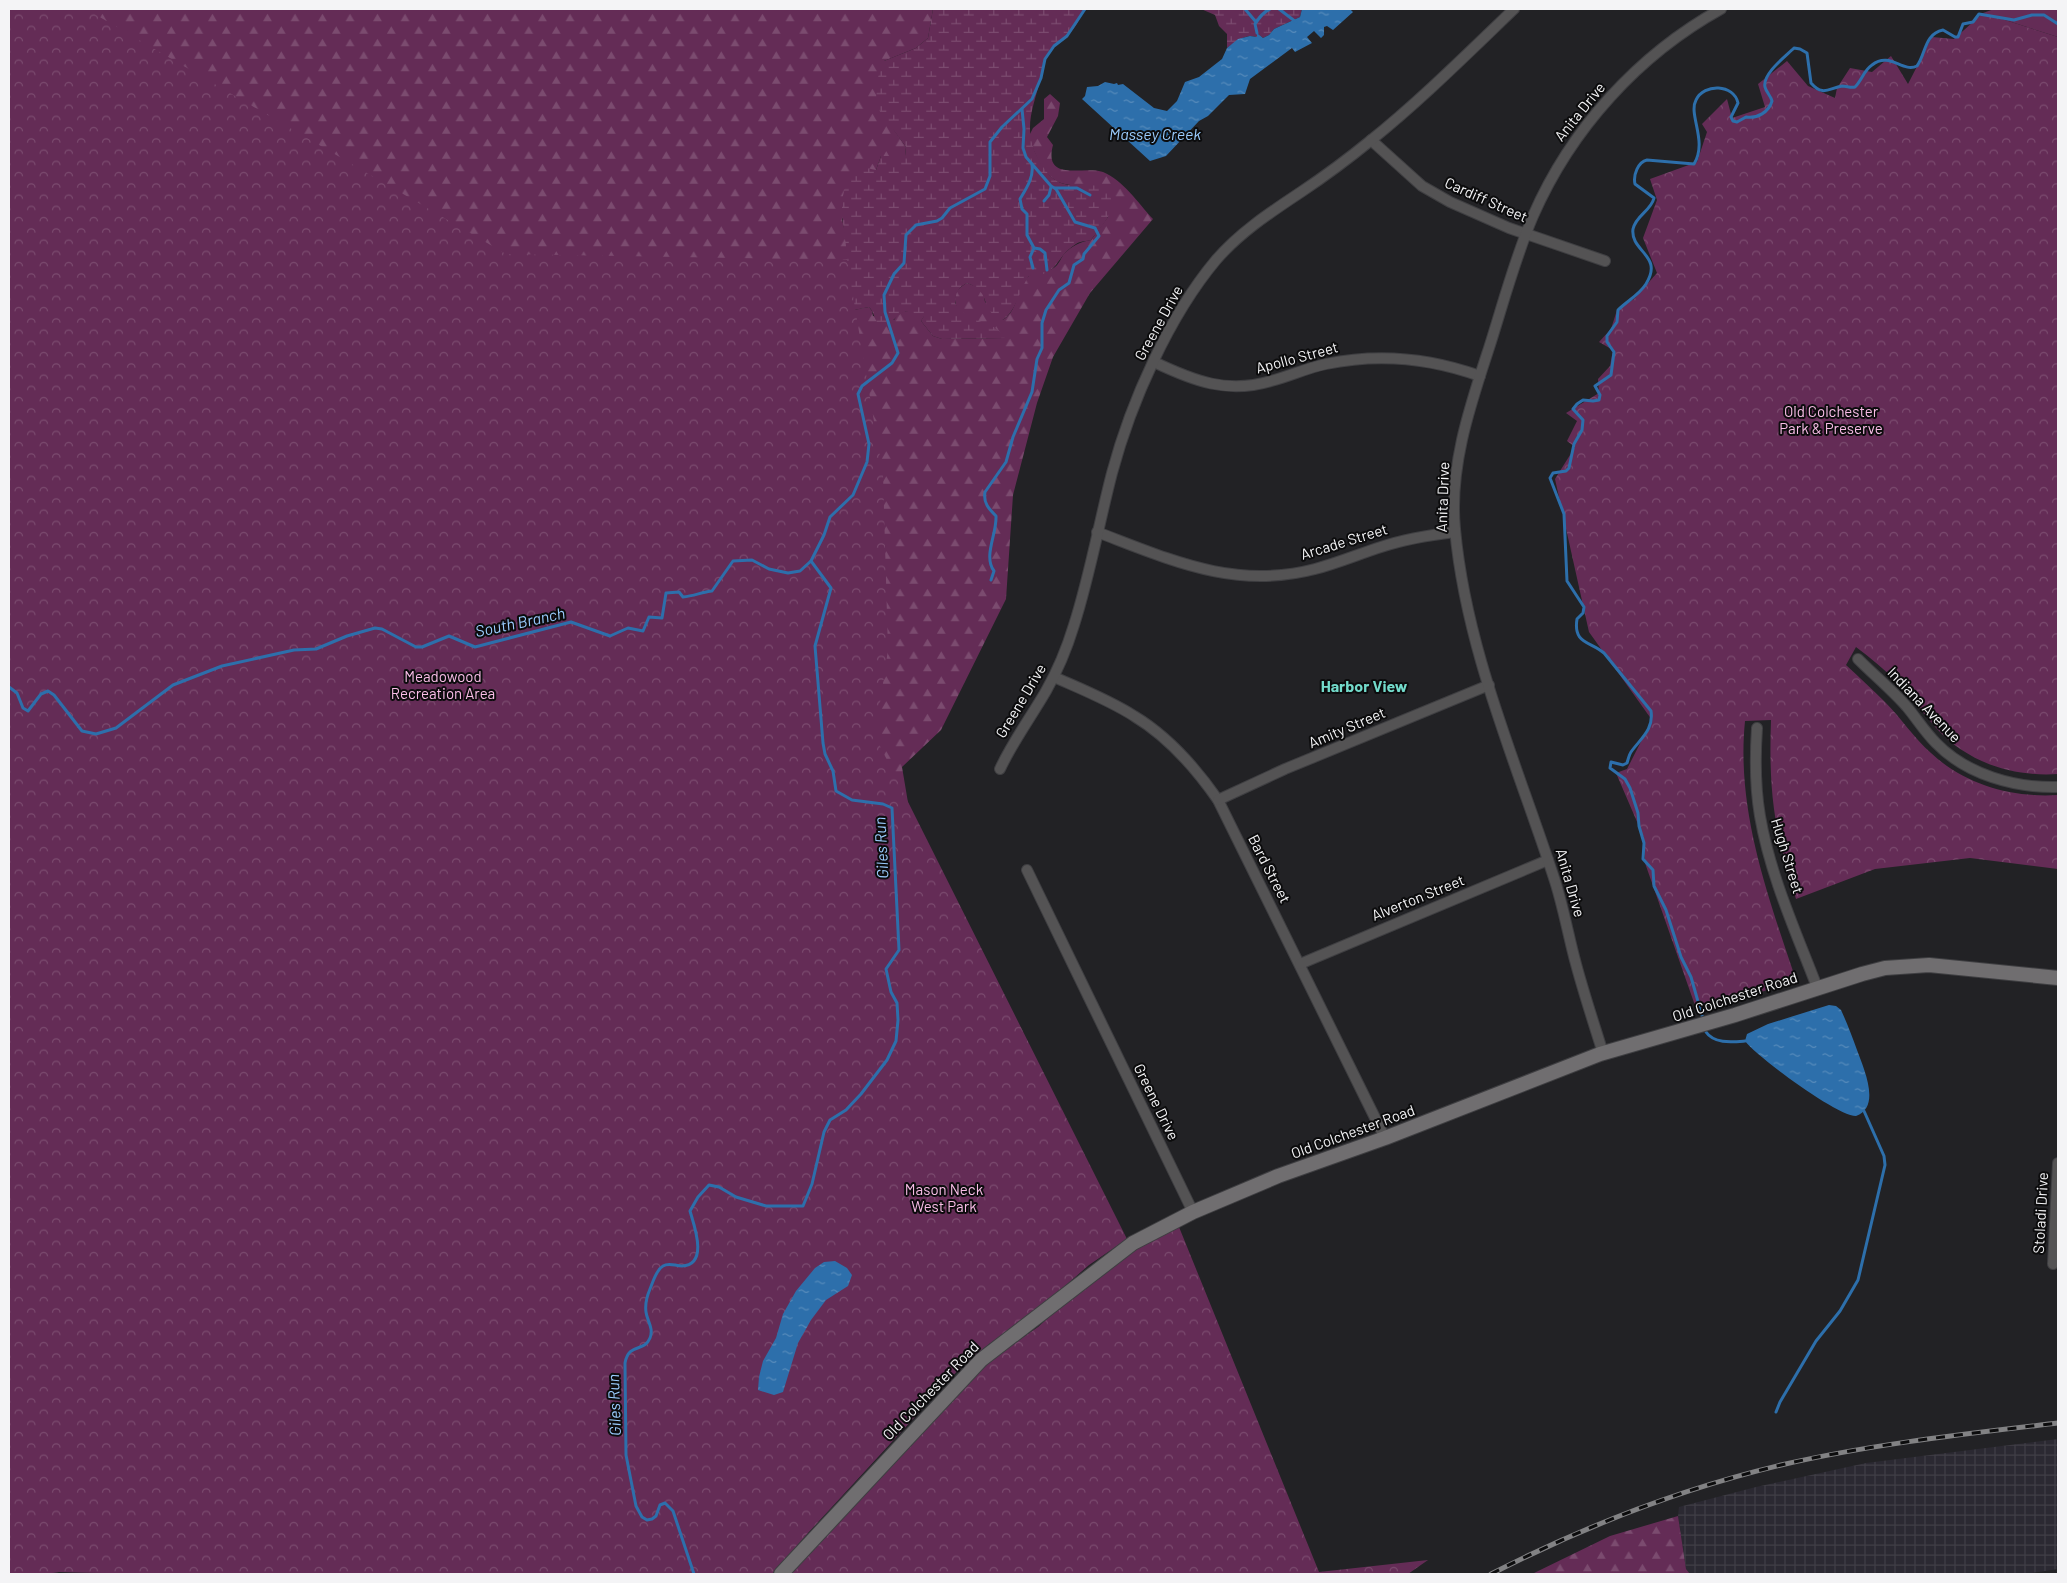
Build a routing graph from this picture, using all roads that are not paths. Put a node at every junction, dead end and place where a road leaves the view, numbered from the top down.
1 (1514, 9) edge
2 (1721, 9) edge
3 (1371, 140) junction
4 (1526, 234) junction
5 (1605, 261) dead end
6 (1154, 362) junction
7 (1480, 376) junction
8 (1098, 532) junction
9 (1455, 532) junction
10 (1858, 659) dead end
11 (1054, 676) junction
12 (1489, 685) junction
13 (1757, 728) dead end
14 (1000, 769) dead end
15 (2058, 787) edge
16 (1218, 800) junction
17 (1548, 860) junction
18 (1027, 870) dead end
19 (1300, 964) junction
20 (2058, 978) edge
21 (1817, 988) junction
22 (1603, 1053) junction
23 (1385, 1138) junction
24 (2058, 1164) edge
25 (1193, 1212) junction
26 (2053, 1264) dead end
27 (781, 1574) edge

1 - 3 street, Greene Drive
2 - 4 street, Anita Drive
3 - 4 street, Cardiff Street
3 - 6 street, Greene Drive
4 - 5 street, Cardiff Street
4 - 7 street, Anita Drive
6 - 7 street, Apollo Street
6 - 8 street, Greene Drive
7 - 9 street, Anita Drive
8 - 9 street, Arcade Street
8 - 11 street, Greene Drive
9 - 12 street, Anita Drive
10 - 15 street, Indiana Avenue
11 - 14 street, Greene Drive
11 - 16 street, Bard Street
12 - 16 street, Amity Street
12 - 17 street, Anita Drive
13 - 21 street, Hugh Street
16 - 19 street, Bard Street
17 - 19 street, Alverton Street
17 - 22 street, Anita Drive
18 - 25 street, Greene Drive
19 - 23 street, Bard Street
20 - 21 street, Old Colchester Road
21 - 22 street, Old Colchester Road
22 - 23 street, Old Colchester Road
23 - 25 street, Old Colchester Road
24 - 26 street, Stoladi Drive
25 - 27 street, Old Colchester Road

